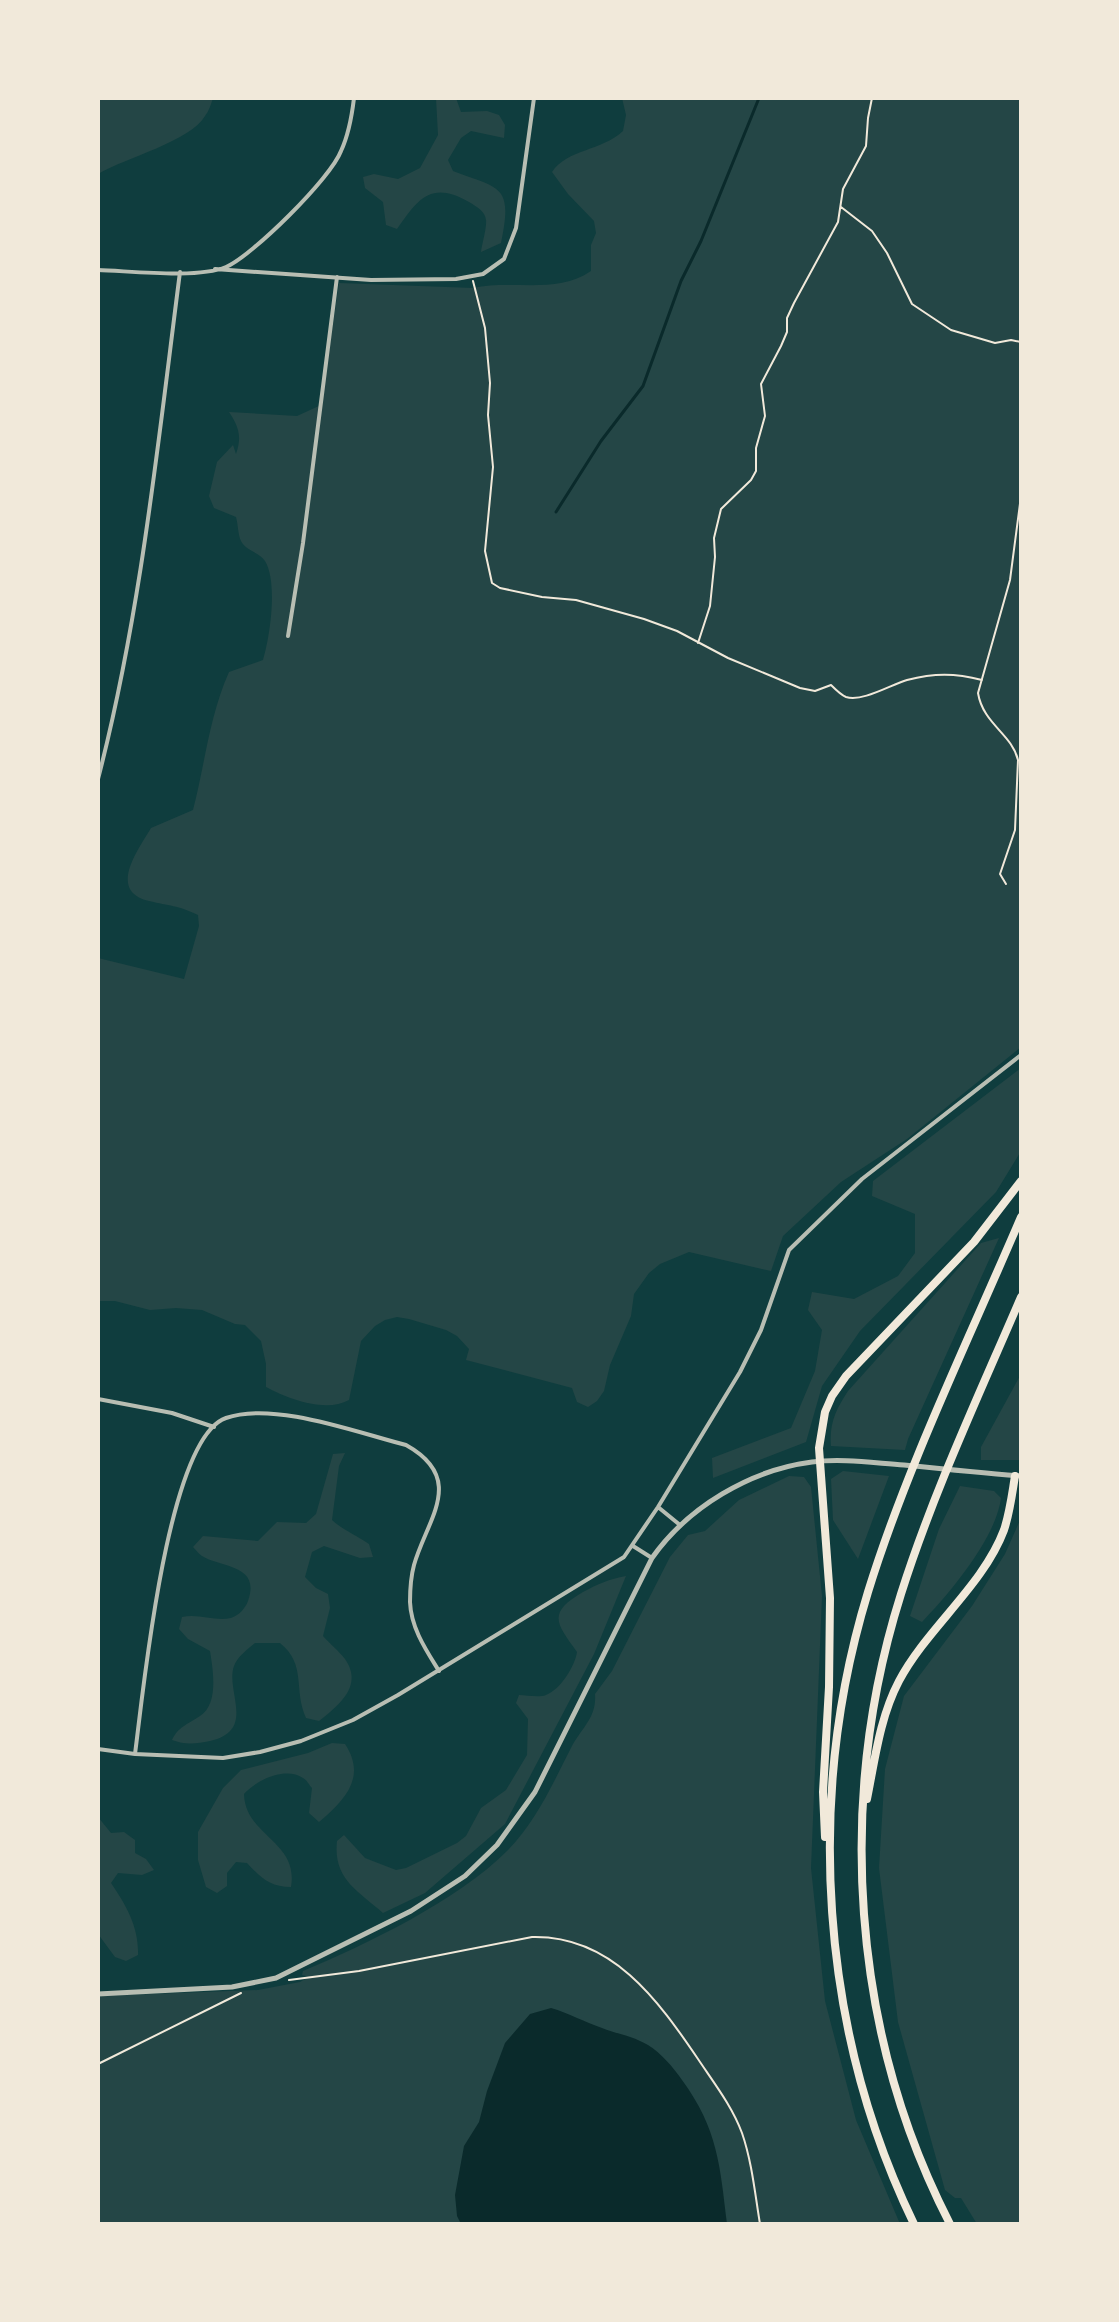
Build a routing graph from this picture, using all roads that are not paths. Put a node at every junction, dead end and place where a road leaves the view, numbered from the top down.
1 (354, 98) edge
2 (534, 98) edge
3 (215, 269) junction
4 (98, 270) edge
5 (180, 272) junction
6 (337, 277) junction
7 (288, 636) dead end
8 (98, 779) edge
9 (1021, 1055) edge
10 (1021, 1181) edge
11 (1021, 1217) edge
12 (1021, 1297) edge
13 (98, 1399) edge
14 (214, 1427) junction
15 (819, 1461) junction
16 (1018, 1476) edge
17 (658, 1507) junction
18 (680, 1525) junction
19 (633, 1546) junction
20 (652, 1558) junction
21 (439, 1671) junction
22 (98, 1749) edge
23 (135, 1754) junction
24 (862, 1827) junction
25 (831, 1893) junction
26 (98, 1994) edge
27 (914, 2224) edge
28 (950, 2224) edge

1 - 3 street
2 - 6 street
3 - 5 street
3 - 6 street
4 - 5 street
5 - 8 street
6 - 7 street
9 - 17 street
10 - 15 highway
11 - 25 highway
12 - 24 highway
13 - 14 street
14 - 21 street
14 - 23 street
15 - 16 street
15 - 18 street
15 - 25 highway
16 - 24 highway
17 - 18 street
17 - 19 street
18 - 20 street
19 - 20 street
19 - 21 street
20 - 26 street
21 - 23 street
22 - 23 street
24 - 28 highway
25 - 27 highway

